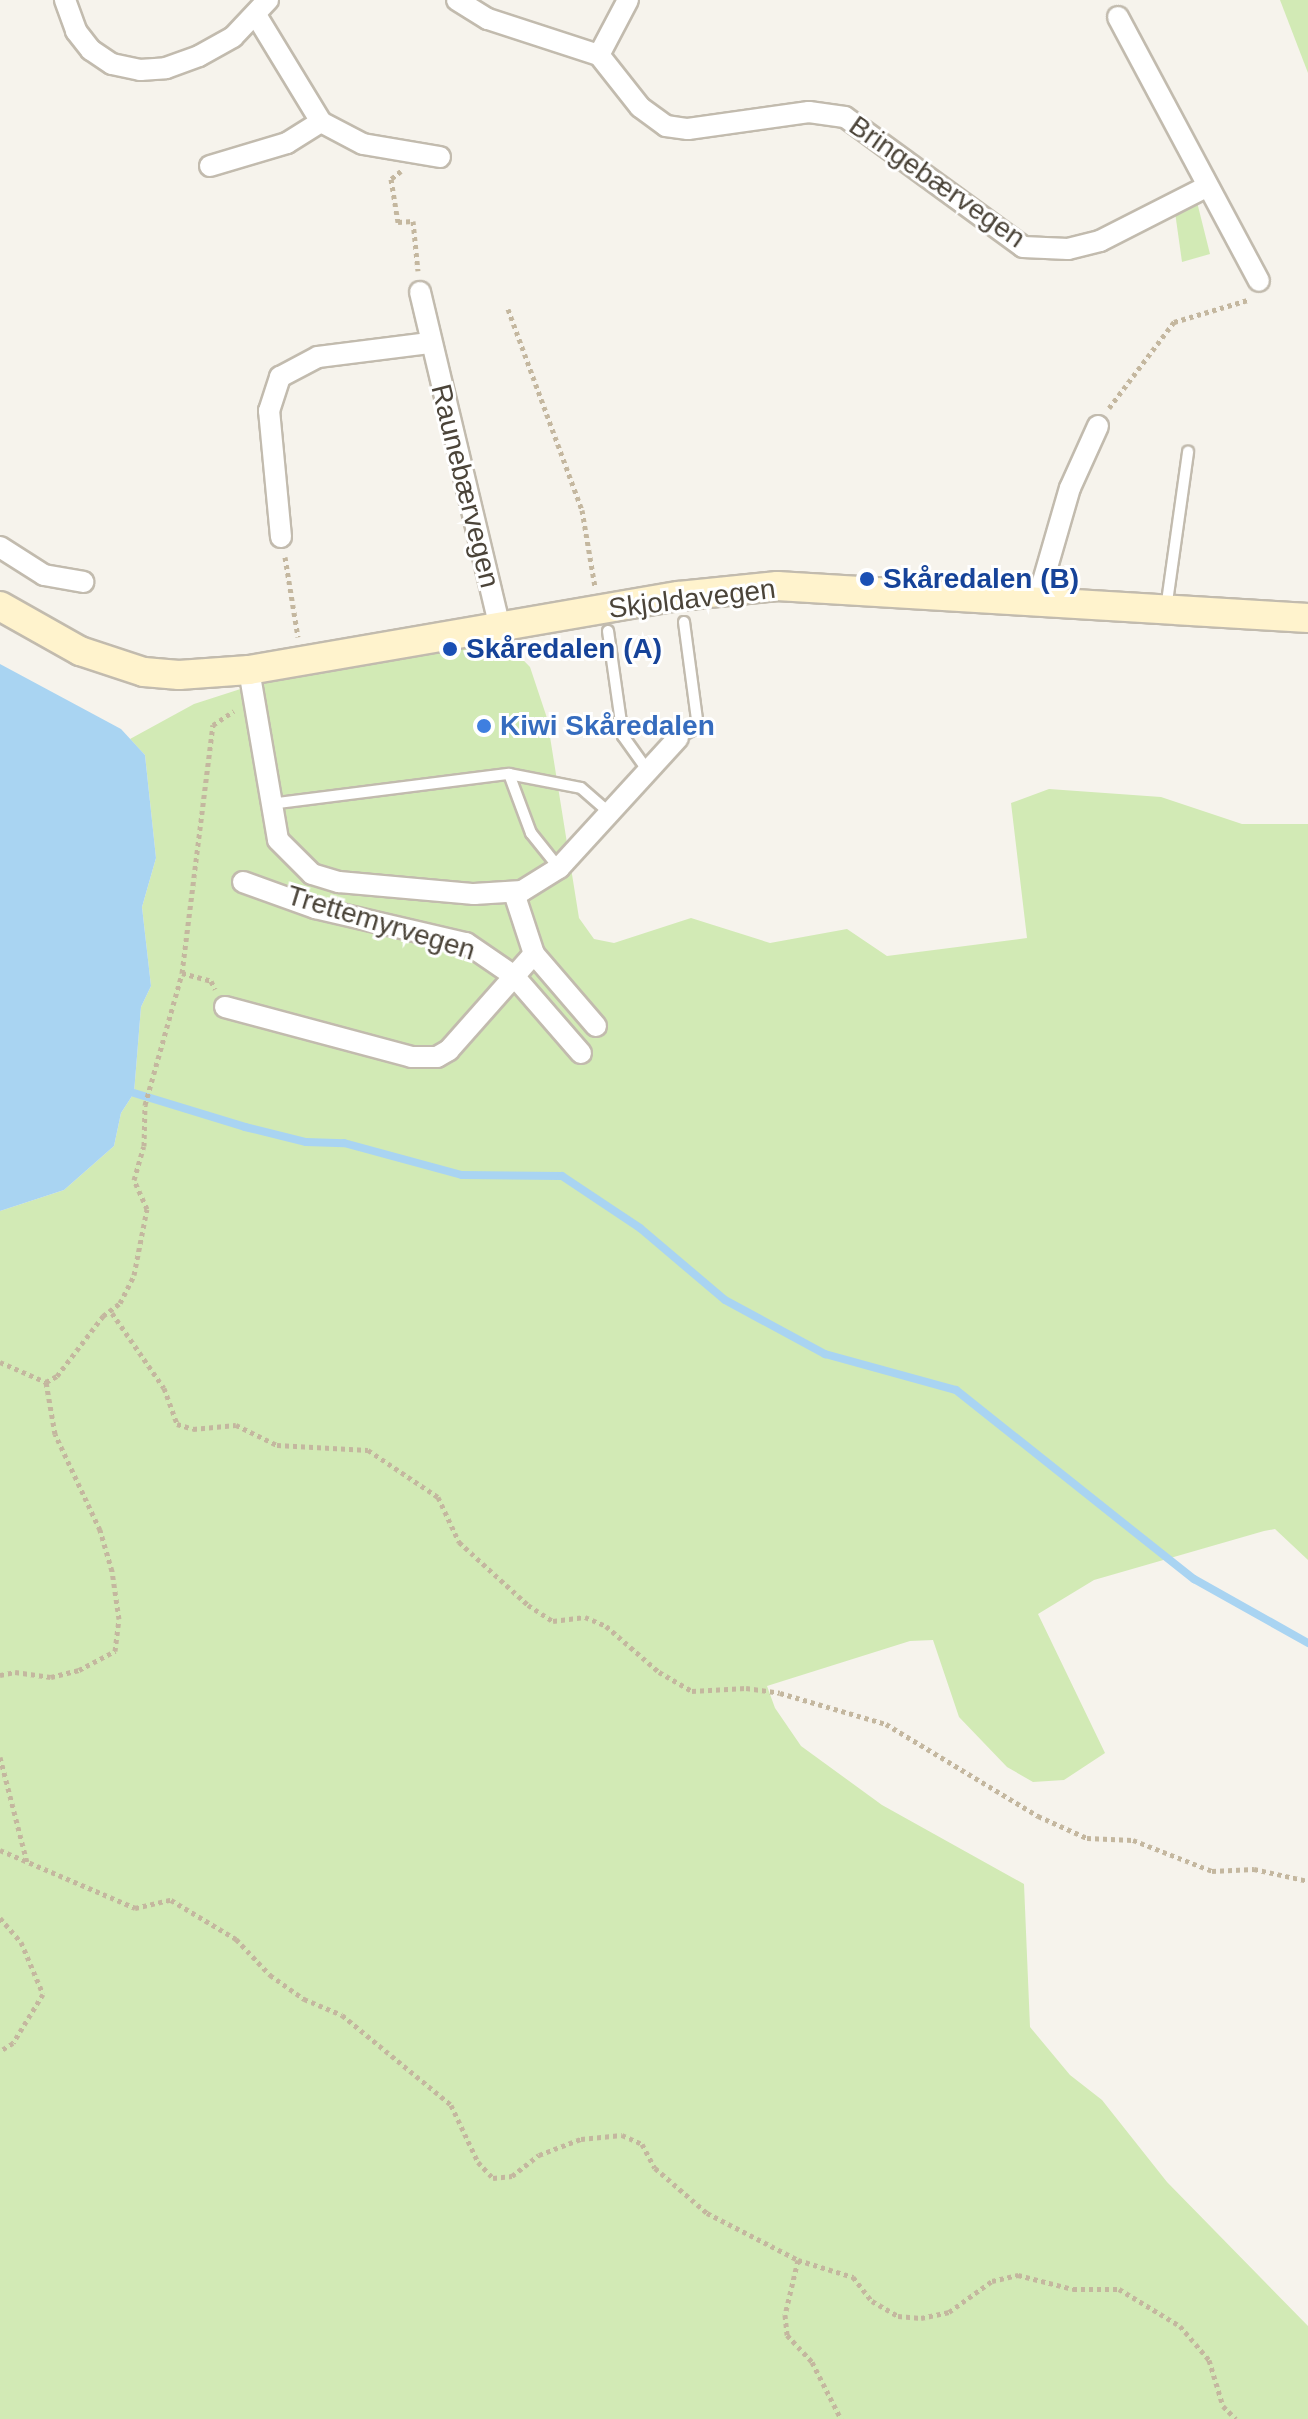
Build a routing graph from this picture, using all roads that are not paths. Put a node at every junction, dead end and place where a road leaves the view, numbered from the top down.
1 (65, 0) edge
2 (457, 0) edge
3 (628, 0) edge
4 (262, 8) edge
5 (1118, 17) dead end
6 (599, 55) junction
7 (321, 122) junction
8 (440, 157) dead end
9 (210, 166) dead end
10 (1208, 186) junction
11 (1259, 281) road end
12 (420, 292) road end
13 (429, 343) junction
14 (1098, 426) road end
15 (1188, 452) dead end
16 (281, 537) road end
17 (0, 547) edge
18 (83, 582) dead end
19 (1037, 602) junction
20 (0, 606) edge
21 (1165, 609) junction
22 (1308, 618) edge
23 (684, 622) dead end
24 (500, 628) junction
25 (608, 631) dead end
26 (249, 670) junction
27 (678, 738) joint
28 (648, 771) junction
29 (509, 774) junction
30 (270, 804) junction
31 (610, 813) junction
32 (559, 868) junction
33 (243, 882) dead end
34 (514, 893) junction
35 (534, 954) junction
36 (514, 976) junction
37 (225, 1007) road end
38 (596, 1026) dead end
39 (581, 1053) dead end

1 - 4 street
2 - 6 street
3 - 6 street
4 - 7 street
5 - 10 street
6 - 10 street, Bringebærvegen
7 - 8 street
7 - 9 street
10 - 11 street
12 - 13 street, Raunebærvegen
13 - 16 street
13 - 24 street, Raunebærvegen
14 - 19 street
15 - 21 lane
17 - 18 street
19 - 21 main road, Skjoldavegen
19 - 24 main road, Skjoldavegen
20 - 26 main road, Skjoldavegen
21 - 22 main road, Skjoldavegen
23 - 27 lane
24 - 26 main road, Skjoldavegen
25 - 28 lane
26 - 30 street
27 - 28 street
28 - 31 street
29 - 30 lane
29 - 31 lane
29 - 32 lane
30 - 34 street
31 - 32 street
32 - 34 street
33 - 36 street, Trettemyrvegen
34 - 35 street
35 - 36 street, Trettemyrvegen
35 - 38 street
36 - 37 street, Trettemyrvegen
36 - 39 street, Trettemyrvegen

